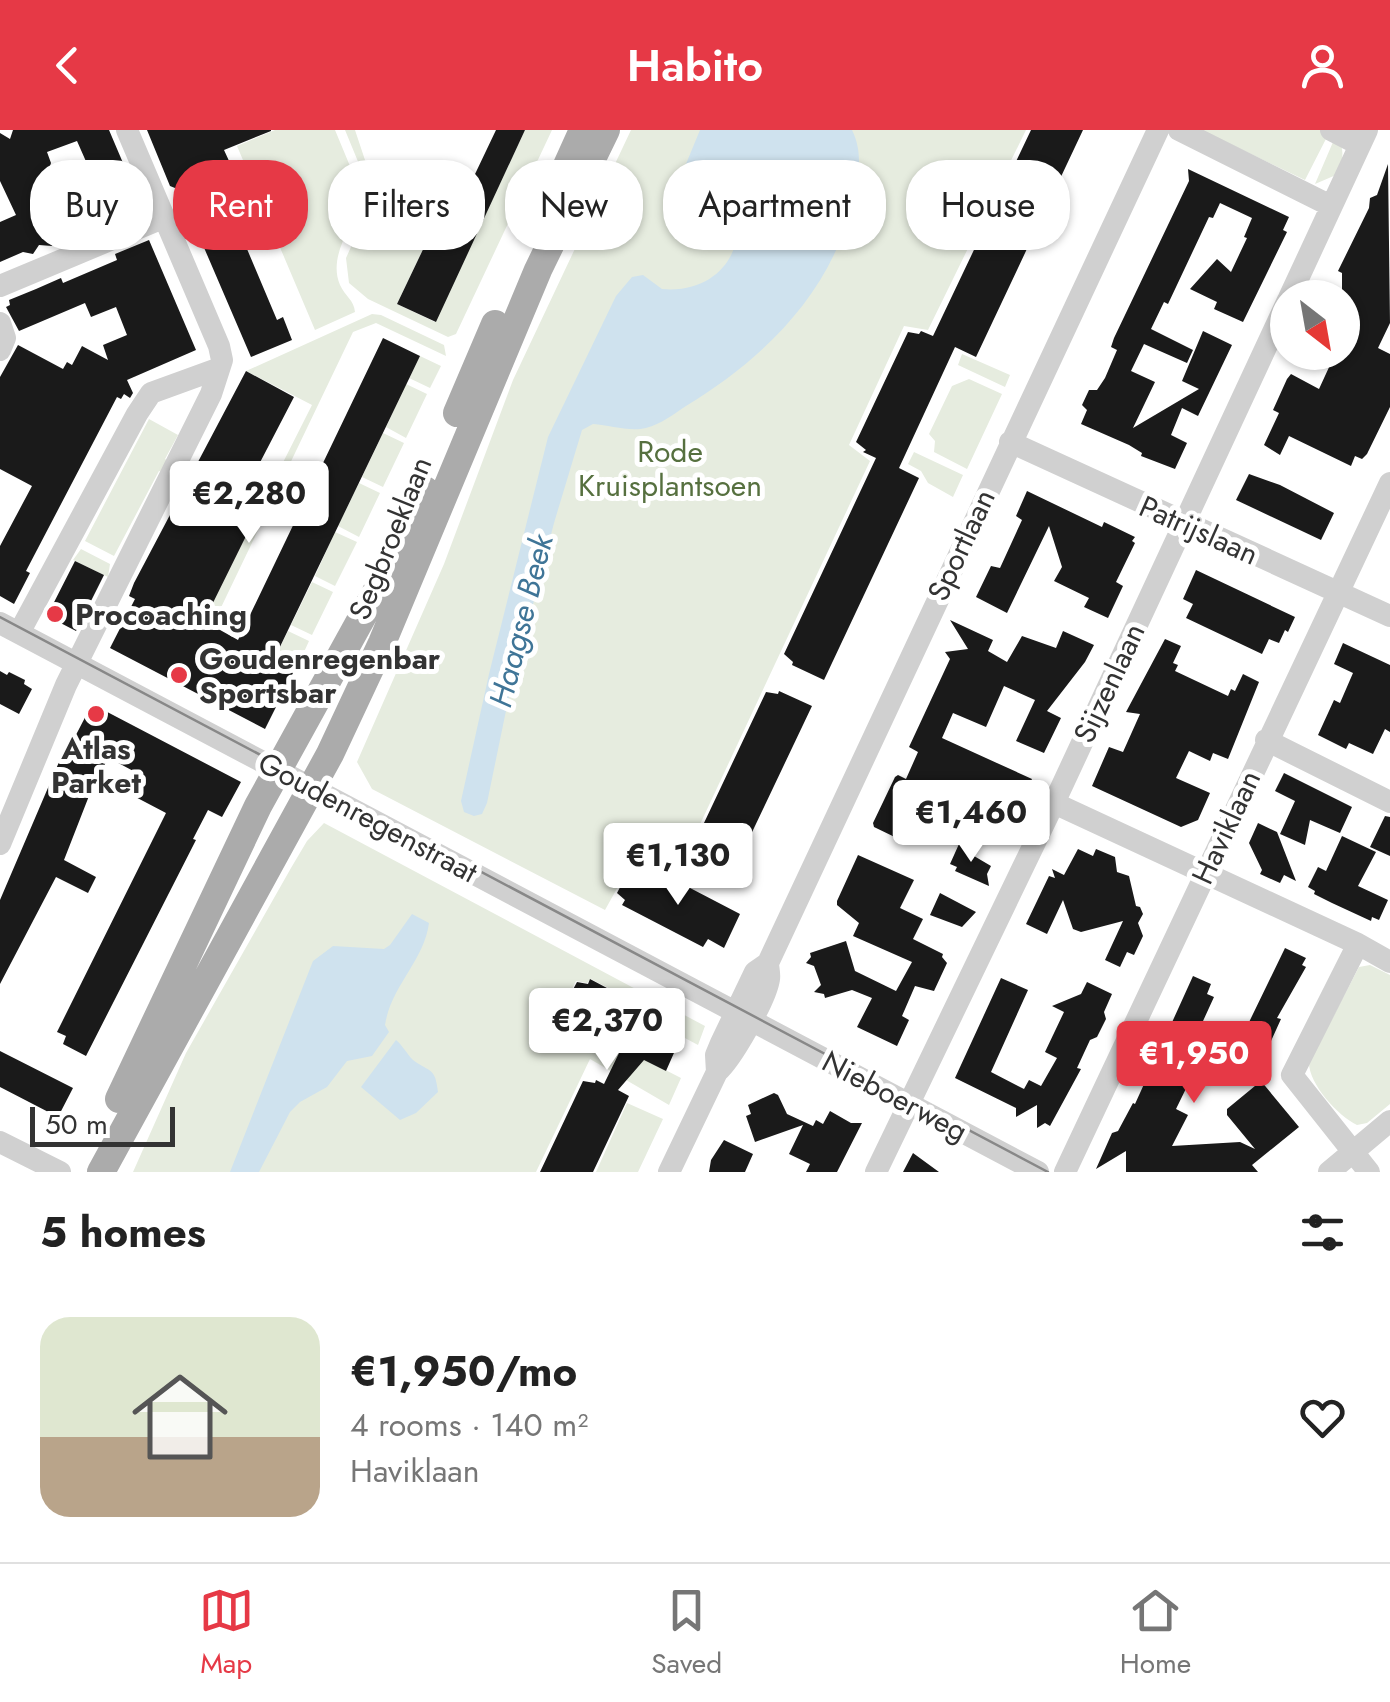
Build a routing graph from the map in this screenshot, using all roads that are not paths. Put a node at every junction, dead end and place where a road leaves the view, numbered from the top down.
1 (128, 130) edge
2 (582, 130) edge
3 (606, 130) edge
4 (1158, 130) edge
5 (1179, 130) edge
6 (1331, 130) edge
7 (1364, 138) edge
8 (1332, 206) junction
9 (165, 217) junction
10 (1297, 280) edge
11 (0, 286) edge
12 (0, 323) edge
13 (1270, 338) edge
14 (0, 350) edge
15 (217, 369) junction
16 (1010, 442) junction
17 (1390, 483) edge
18 (1183, 524) junction
19 (1338, 591) junction
20 (1390, 616) edge
21 (10, 628) edge
22 (77, 664) junction
23 (1266, 740) junction
24 (278, 769) junction
25 (312, 786) junction
26 (1390, 802) edge
27 (1054, 803) junction
28 (0, 844) edge
29 (1205, 873) junction
30 (1358, 944) junction
31 (1390, 962) edge
32 (744, 1014) junction
33 (908, 1104) junction
34 (1390, 1121) edge
35 (0, 1142) edge
36 (1352, 1152) junction
37 (60, 1172) edge
38 (83, 1172) edge
39 (101, 1172) edge
40 (669, 1172) edge
41 (876, 1172) edge
42 (1038, 1172) edge
43 (1064, 1172) edge
44 (1329, 1172) edge
45 (1368, 1172) edge

1 - 9 street
2 - 24 main road, Segbroeklaan
3 - 25 main road, Segbroeklaan
4 - 16 street, Sportlaan
5 - 8 street
6 - 7 street
7 - 8 street, Sijzenlaan
8 - 10 street, Sijzenlaan
9 - 11 street
9 - 15 street
12 - 14 street
13 - 18 street, Sijzenlaan
15 - 21 street
15 - 22 street
16 - 18 street, Patrijslaan
16 - 32 street, Sportlaan
17 - 19 street, Haviklaan
18 - 19 street, Patrijslaan
18 - 27 street, Sijzenlaan
19 - 20 street, Patrijslaan
19 - 23 street, Haviklaan
21 - 22 street, Goudenregenstraat
22 - 24 street, Goudenregenstraat
22 - 28 street
23 - 26 street
23 - 29 street, Haviklaan
24 - 25 street, Goudenregenstraat
24 - 38 main road, Segbroeklaan
25 - 32 street, Goudenregenstraat
25 - 39 main road, Segbroeklaan
27 - 29 street
27 - 33 street, Sijzenlaan
29 - 30 street
29 - 43 street, Haviklaan
30 - 31 street
30 - 36 street
32 - 33 street, Nieboerweg
32 - 40 street, Sportlaan
33 - 41 street, Sijzenlaan
33 - 42 street, Nieboerweg
34 - 36 street
35 - 37 street
36 - 44 street
36 - 45 street

